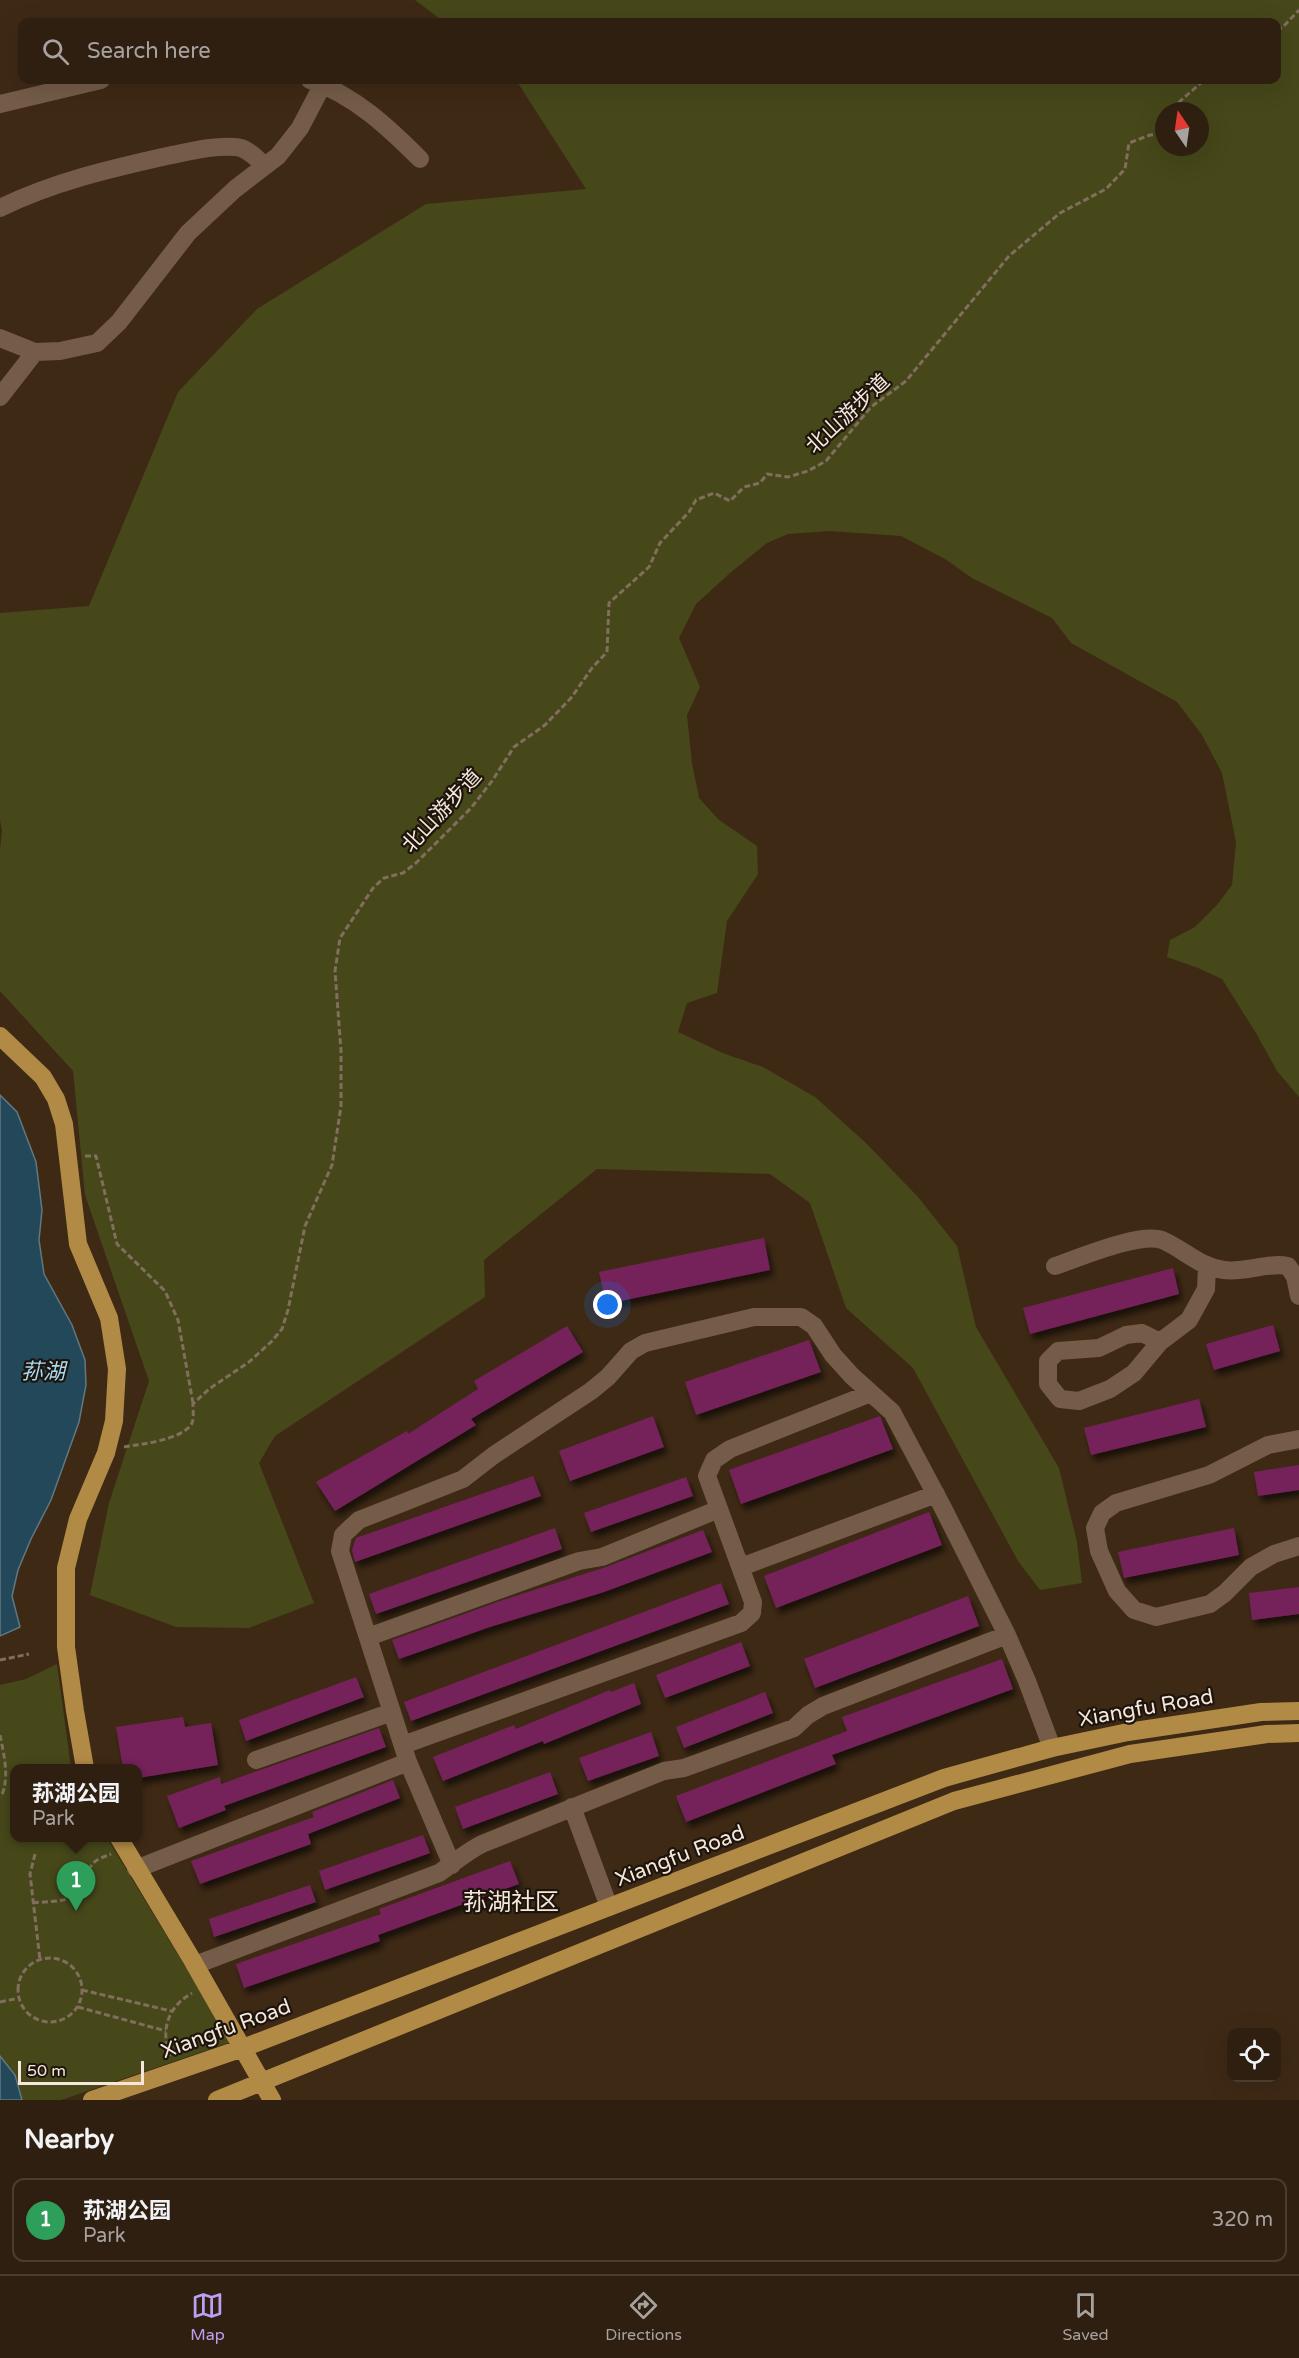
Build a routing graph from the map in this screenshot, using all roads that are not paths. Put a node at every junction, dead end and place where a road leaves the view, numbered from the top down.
1 (84, 84) edge
2 (315, 84) edge
3 (319, 84) edge
4 (0, 104) edge
5 (420, 159) dead end
6 (265, 166) junction
7 (0, 208) edge
8 (0, 338) edge
9 (35, 352) junction
10 (0, 397) edge
11 (0, 1036) edge
12 (1055, 1266) dead end
13 (1207, 1267) junction
14 (1299, 1296) edge
15 (1160, 1342) junction
16 (872, 1393) junction
17 (1299, 1439) edge
18 (936, 1494) junction
19 (719, 1509) junction
20 (1299, 1546) edge
21 (741, 1568) junction
22 (1007, 1635) junction
23 (368, 1637) junction
24 (1299, 1711) edge
25 (392, 1712) junction
26 (1299, 1733) edge
27 (1052, 1748) junction
28 (406, 1753) junction
29 (256, 1760) dead end
30 (84, 1764) edge
31 (572, 1807) junction
32 (121, 1843) edge
33 (452, 1865) junction
34 (136, 1869) junction
35 (609, 1907) junction
36 (195, 1965) junction
37 (243, 2048) junction
38 (262, 2082) junction
39 (92, 2100) edge
40 (217, 2100) edge
41 (272, 2100) edge

1 - 4 lane
2 - 6 lane
3 - 5 lane
6 - 7 lane
6 - 9 lane
8 - 9 lane
9 - 10 lane
11 - 30 main road
12 - 13 lane
13 - 14 lane
13 - 15 lane
15 - 15 lane
16 - 18 lane
16 - 19 lane
16 - 23 lane
17 - 20 lane
18 - 21 lane
18 - 22 lane
19 - 21 lane
19 - 23 lane
21 - 28 lane
22 - 27 lane
22 - 31 lane
23 - 25 lane
24 - 27 main road, Xiangfu Road
25 - 28 lane
25 - 29 lane
26 - 38 main road, Xiangfu Road
27 - 35 main road, Xiangfu Road
28 - 33 lane
28 - 34 lane
31 - 33 lane
31 - 35 lane
32 - 34 main road
33 - 36 lane
34 - 36 main road
35 - 37 main road, Xiangfu Road
36 - 37 main road
37 - 38 main road
37 - 39 main road, Xiangfu Road
38 - 40 main road, Xiangfu Road
38 - 41 main road

